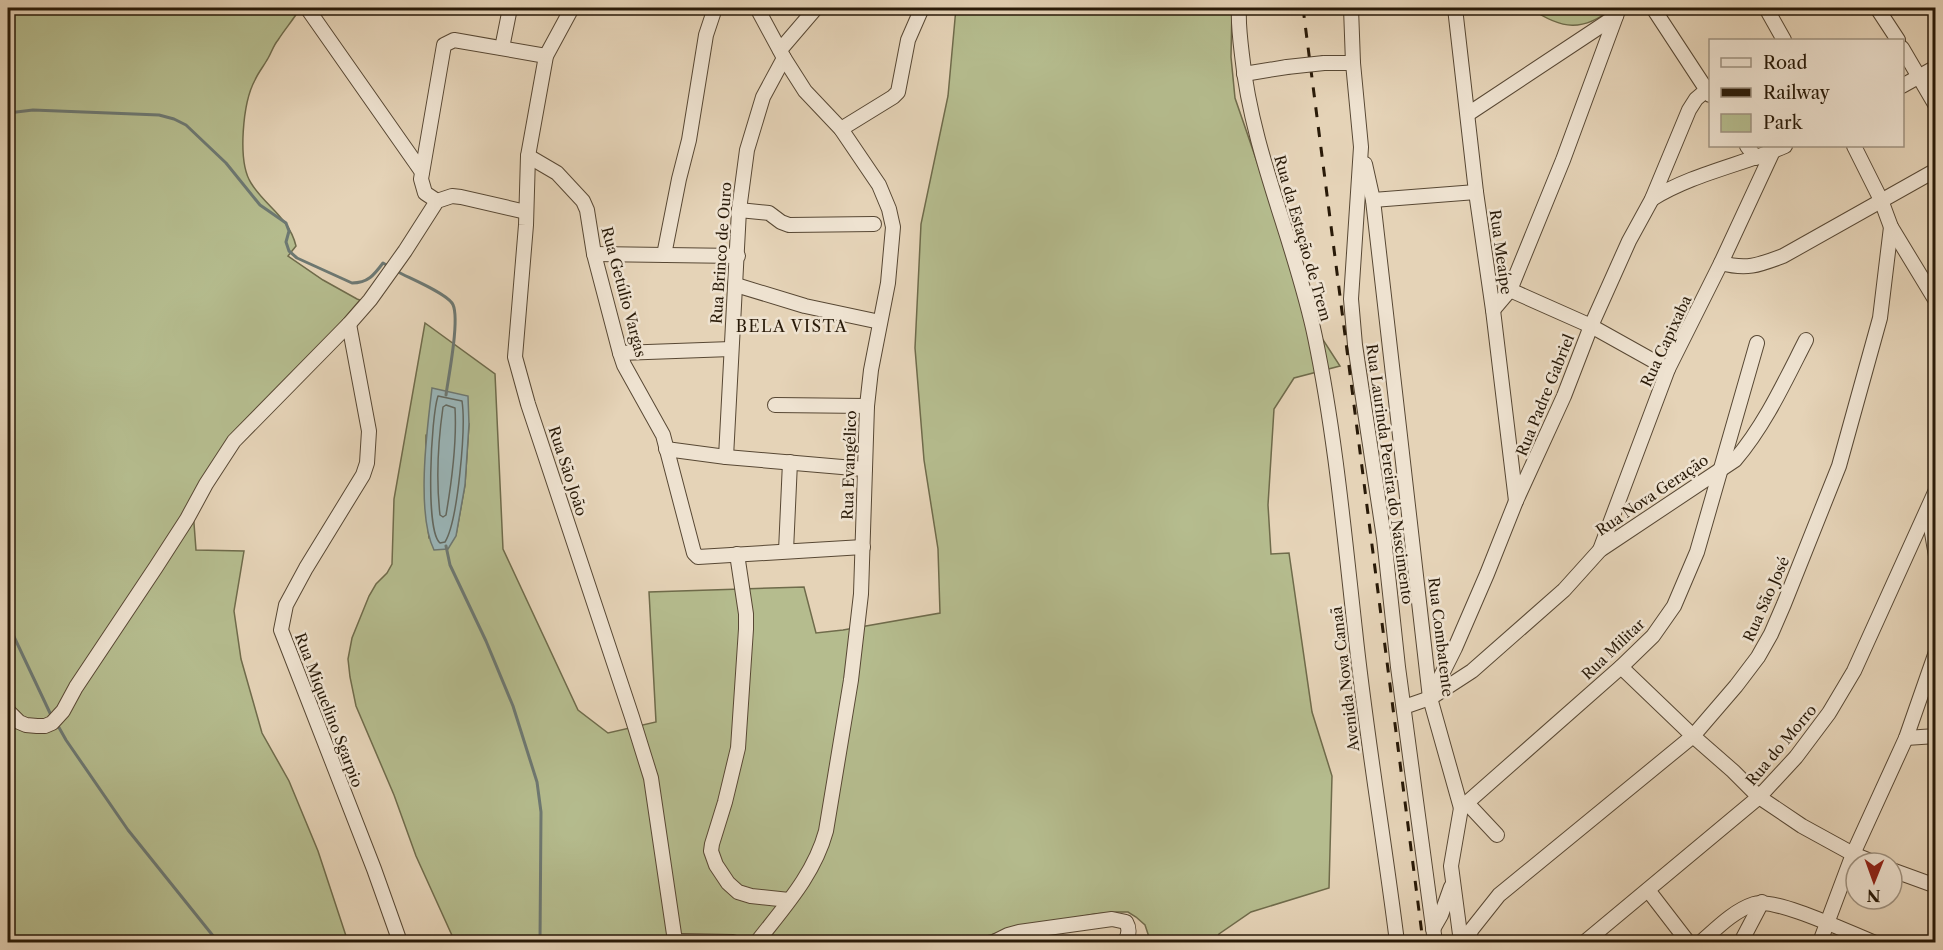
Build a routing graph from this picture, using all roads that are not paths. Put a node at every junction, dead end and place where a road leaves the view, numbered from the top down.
1 (307, 8) edge
2 (510, 8) edge
3 (572, 8) edge
4 (715, 8) edge
5 (758, 8) edge
6 (816, 8) edge
7 (922, 8) edge
8 (1239, 8) edge
9 (1351, 8) edge
10 (1455, 8) edge
11 (1653, 8) edge
12 (1766, 8) edge
13 (1877, 8) edge
14 (1618, 12) edge
15 (1783, 39) edge
16 (1897, 39) edge
17 (502, 48) junction
18 (1904, 51) edge
19 (782, 54) junction
20 (546, 56) junction
21 (1353, 63) junction
22 (1935, 67) edge
23 (1244, 74) junction
24 (1920, 77) junction
25 (1904, 85) edge
26 (1709, 91) edge
27 (1935, 106) edge
28 (1468, 114) junction
29 (841, 129) junction
30 (1361, 147) junction
31 (1748, 147) edge
32 (1855, 147) edge
33 (1779, 148) edge
34 (528, 156) junction
35 (1756, 158) junction
36 (1935, 170) edge
37 (422, 172) junction
38 (1476, 192) junction
39 (1652, 199) junction
40 (1373, 200) junction
41 (1881, 200) junction
42 (437, 201) junction
43 (739, 210) junction
44 (526, 212) junction
45 (874, 224) dead end
46 (1891, 226) junction
47 (594, 254) junction
48 (664, 255) junction
49 (738, 256) junction
50 (1721, 263) junction
51 (735, 285) junction
52 (1510, 290) junction
53 (1935, 302) edge
54 (1493, 310) junction
55 (880, 322) junction
56 (349, 324) junction
57 (1591, 326) junction
58 (1806, 340) dead end
59 (1757, 343) dead end
60 (731, 350) junction
61 (620, 353) junction
62 (1668, 369) junction
63 (775, 405) dead end
64 (867, 406) junction
65 (1328, 411) joint
66 (666, 449) junction
67 (726, 457) junction
68 (790, 462) junction
69 (865, 469) junction
70 (1719, 470) junction
71 (1935, 490) edge
72 (1516, 501) junction
73 (1928, 510) junction
74 (1935, 546) edge
75 (863, 547) junction
76 (1600, 550) junction
77 (786, 551) junction
78 (737, 554) junction
79 (1935, 556) edge
80 (1935, 652) edge
81 (1621, 667) junction
82 (1430, 698) junction
83 (1404, 707) junction
84 (8, 711) edge
85 (1693, 736) junction
86 (1935, 736) edge
87 (1906, 738) junction
88 (1759, 797) junction
89 (1464, 805) junction
90 (1497, 835) dead end
91 (1848, 851) edge
92 (1854, 851) edge
93 (1425, 871) junction
94 (1452, 872) junction
95 (1904, 874) edge
96 (1844, 879) edge
97 (1935, 886) edge
98 (1648, 890) junction
99 (789, 900) junction
100 (1762, 902) junction
101 (1828, 923) junction
102 (1434, 936) edge
103 (1125, 941) edge
104 (400, 942) edge
105 (674, 942) edge
106 (733, 942) edge
107 (757, 942) edge
108 (994, 942) edge
109 (1397, 942) edge
110 (1463, 942) edge
111 (1585, 942) edge
112 (1688, 942) edge
113 (1701, 942) edge
114 (1741, 942) edge
115 (1820, 942) edge
116 (1873, 942) edge

1 - 37 street
2 - 17 street
3 - 20 street, Rua São João
4 - 48 street
5 - 19 street, Rua Evangélico
6 - 19 street, Rua Brinco de Ouro
7 - 29 street
8 - 23 street, Rua da Estação de Trem
9 - 21 street, Rua Laurinda Pereira do Nascimento
10 - 28 street, Rua Meaípe
11 - 26 street
12 - 15 street
13 - 16 street
14 - 28 street
14 - 52 street
17 - 20 street
17 - 37 street
18 - 24 street
19 - 29 street, Rua Evangélico
19 - 43 street, Rua Brinco de Ouro
20 - 34 street, Rua São João
21 - 23 street, bridge
21 - 30 street, Rua Laurinda Pereira do Nascimento
22 - 24 street
23 - 65 street, Rua da Estação de Trem
24 - 25 street
24 - 27 street
26 - 39 street, Rua Padre Gabriel
28 - 38 street, Rua Meaípe
29 - 55 street, Rua Evangélico
30 - 40 street, Rua Combatente
30 - 83 street, Rua Laurinda Pereira do Nascimento
31 - 35 street
32 - 41 street
33 - 35 street
33 - 50 street, Rua Capixaba
34 - 44 street, Rua São João
34 - 47 street, Rua Getúlio Vargas
35 - 39 street
36 - 41 street
37 - 42 street
38 - 40 street
38 - 54 street, Rua Meaípe
39 - 57 street, Rua Padre Gabriel
40 - 82 street, Rua Combatente
41 - 46 street
41 - 50 street
42 - 44 street
42 - 56 street
43 - 45 street
43 - 49 street, Rua Brinco de Ouro
44 - 105 street, Rua São João
46 - 53 street
46 - 85 street, Rua São José
47 - 48 street
47 - 61 street, Rua Getúlio Vargas
48 - 49 street
49 - 51 street, Rua Brinco de Ouro
50 - 62 street, Rua Capixaba
51 - 55 street
51 - 60 street, Rua Brinco de Ouro
52 - 54 street
52 - 57 street
54 - 72 street, Rua Meaípe
55 - 64 street, Rua Evangélico
56 - 84 street
56 - 104 street, Rua Miquelino Sgarpio
57 - 62 street
57 - 72 street, Rua Padre Gabriel
58 - 70 street, Rua Nova Geração
59 - 70 street, Rua Militar
60 - 61 street
60 - 67 street, Rua Brinco de Ouro
61 - 66 street, Rua Getúlio Vargas
62 - 76 street, Rua Capixaba
63 - 64 street
64 - 69 street, Rua Evangélico
65 - 109 street, Avenida Nova Canaã
66 - 67 street
66 - 78 street, Rua Getúlio Vargas
67 - 68 street
68 - 69 street
68 - 77 street
69 - 75 street, Rua Evangélico
70 - 76 street, Rua Nova Geração
70 - 81 street, Rua Militar
71 - 73 street, Rua do Morro
72 - 82 street, Rua Padre Gabriel
73 - 74 street
73 - 88 street, Rua do Morro
74 - 79 street
75 - 77 street
75 - 99 street, Rua Evangélico
76 - 82 street, Rua Nova Geração
77 - 78 street
78 - 99 street
80 - 87 street
81 - 85 street
81 - 89 street, Rua Militar
82 - 83 street
82 - 89 street, Rua Combatente
83 - 93 street, Rua Laurinda Pereira do Nascimento
85 - 88 street
85 - 110 street, Rua São José
86 - 87 street
87 - 92 street
88 - 91 street
88 - 98 street, Rua do Morro
89 - 90 street
89 - 94 street
93 - 94 street
93 - 102 street, Rua Laurinda Pereira do Nascimento
94 - 102 street
94 - 110 street
95 - 97 street
96 - 101 street
98 - 111 street, Rua do Morro
98 - 112 street
99 - 107 street, Rua Evangélico
100 - 101 street
100 - 113 street
100 - 114 street
101 - 115 street
101 - 116 street
103 - 108 street
105 - 106 street

